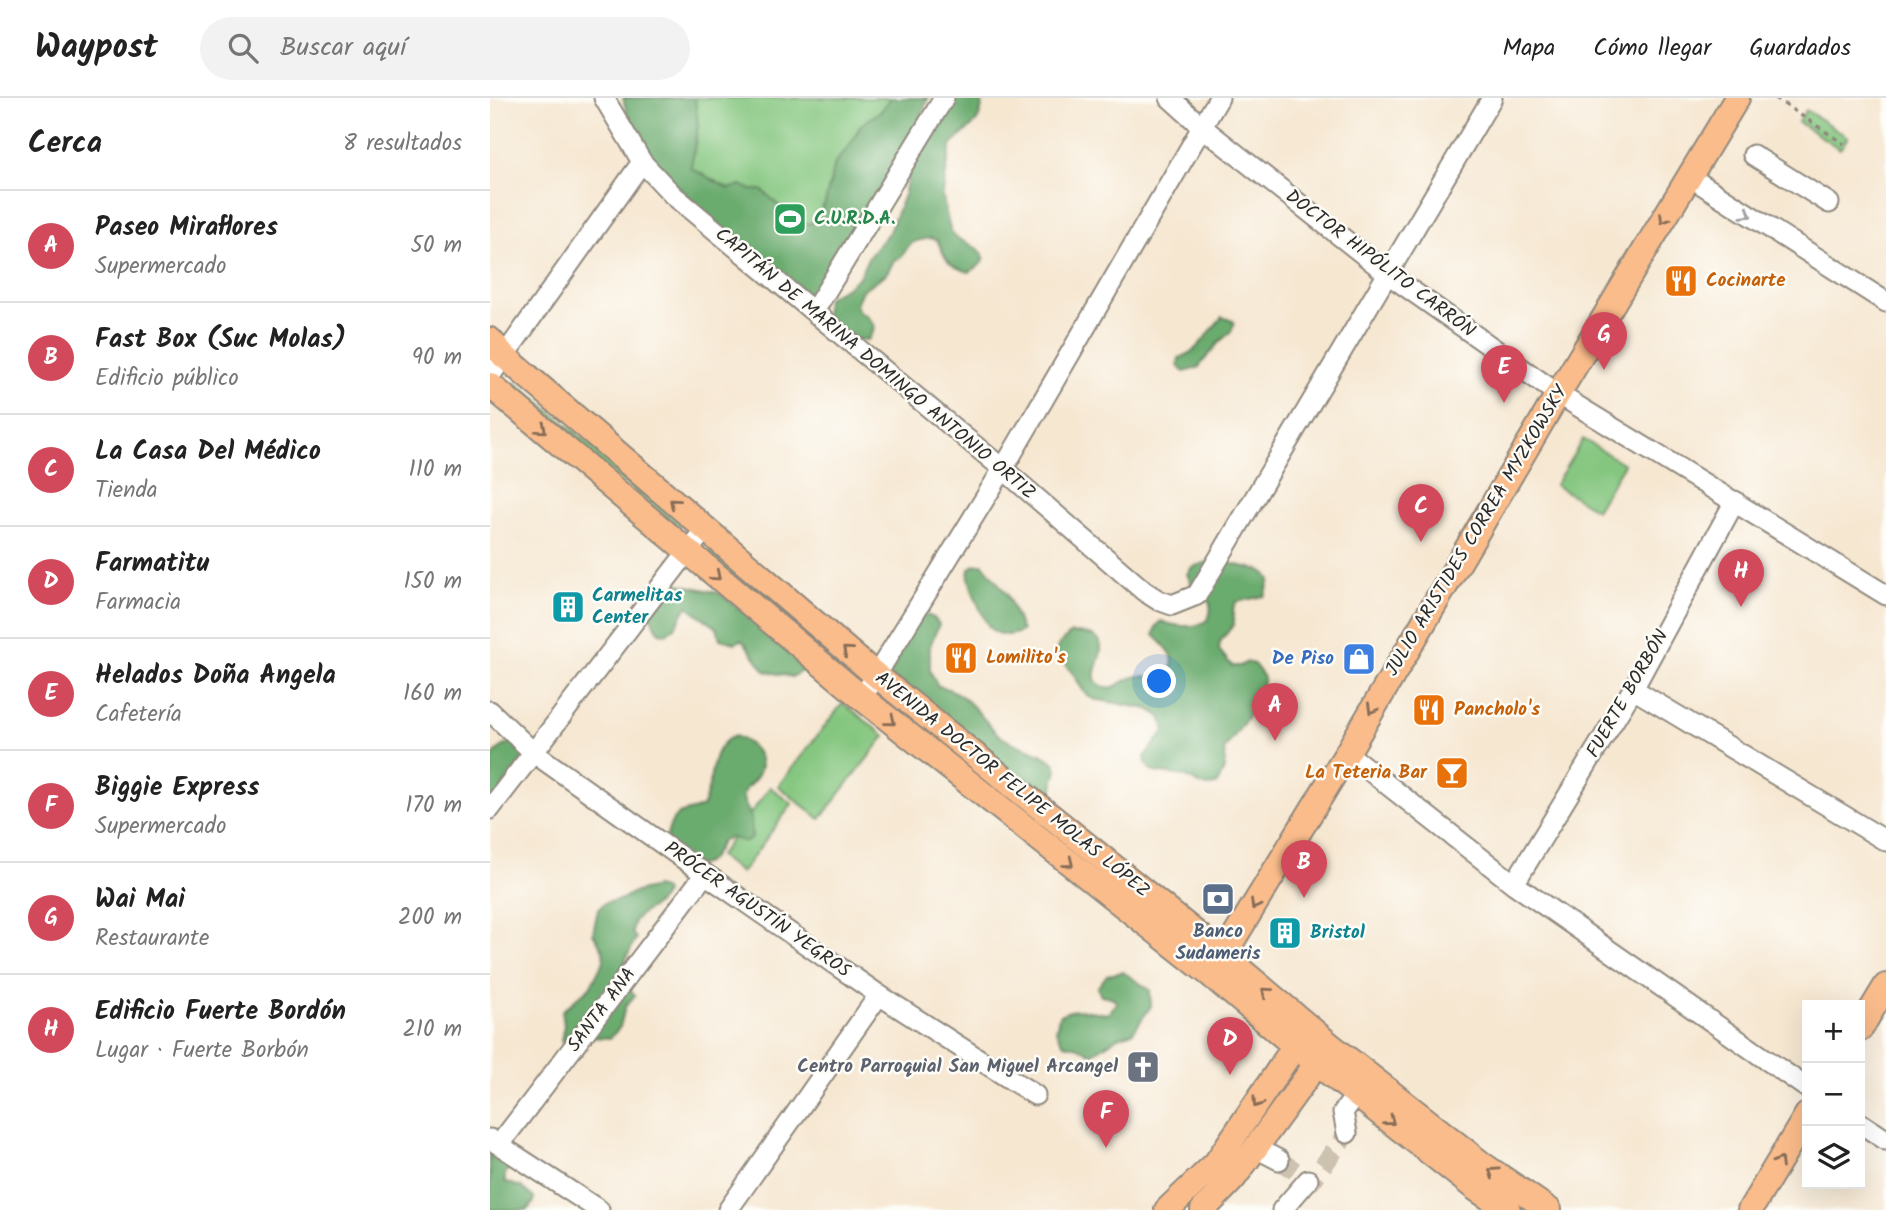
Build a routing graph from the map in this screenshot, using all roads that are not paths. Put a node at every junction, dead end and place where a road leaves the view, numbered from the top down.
1 (604, 98) edge
2 (944, 98) edge
3 (1170, 98) edge
4 (1219, 98) edge
5 (1492, 98) edge
6 (1737, 98) edge
7 (1202, 127) junction
8 (1753, 155) dead end
9 (642, 162) junction
10 (1690, 177) junction
11 (1829, 203) dead end
12 (1388, 274) junction
13 (1886, 302) edge
14 (814, 311) junction
15 (495, 357) edge
16 (490, 385) edge
17 (1558, 394) junction
18 (1003, 469) junction
19 (1735, 501) junction
20 (705, 529) junction
21 (687, 551) junction
22 (1886, 594) edge
23 (877, 676) junction
24 (1633, 689) junction
25 (862, 698) junction
26 (490, 711) edge
27 (534, 752) junction
28 (1347, 752) junction
29 (490, 809) edge
30 (1886, 841) edge
31 (705, 874) junction
32 (1514, 884) junction
33 (1217, 965) junction
34 (1886, 986) edge
35 (879, 995) junction
36 (1865, 1021) edge
37 (1301, 1037) junction
38 (1324, 1054) junction
39 (1802, 1085) edge
40 (1357, 1094) junction
41 (1035, 1095) dead end
42 (1802, 1123) edge
43 (1865, 1126) edge
44 (1347, 1133) tunnel mouth
45 (1886, 1140) edge
46 (494, 1142) edge
47 (1256, 1148) junction
48 (1279, 1160) tunnel mouth
49 (1308, 1180) dead end
50 (599, 1210) edge
51 (728, 1210) edge
52 (1167, 1210) edge
53 (1203, 1210) edge
54 (1282, 1210) edge
55 (1508, 1210) edge
56 (1549, 1210) edge
57 (1750, 1210) edge

1 - 9 street, CAPITÁN DE MARINA DOMINGO ANTONIO ORTIZ
2 - 14 street
3 - 7 street, DOCTOR HIPÓLITO CARRÓN
4 - 7 street
5 - 12 street
6 - 10 main road, JULIO ARISTIDES CORREA MYZKOWSKY
7 - 12 street, DOCTOR HIPÓLITO CARRÓN
7 - 18 street
8 - 11 street
9 - 14 street, CAPITÁN DE MARINA DOMINGO ANTONIO ORTIZ
9 - 15 street
10 -> 13 street
10 -> 17 main road, JULIO ARISTIDES CORREA MYZKOWSKY
12 - 17 street, DOCTOR HIPÓLITO CARRÓN
12 - 18 street, CAPITÁN DE MARINA DOMINGO ANTONIO ORTIZ
14 - 18 street, CAPITÁN DE MARINA DOMINGO ANTONIO ORTIZ
20 -> 15 main road, AVENIDA DOCTOR FELIPE MOLAS LÓPEZ
16 -> 21 main road, AVENIDA DOCTOR FELIPE MOLAS LÓPEZ
17 - 19 street, DOCTOR HIPÓLITO CARRÓN
17 -> 28 main road, JULIO ARISTIDES CORREA MYZKOWSKY
18 - 23 street
19 - 22 street, DOCTOR HIPÓLITO CARRÓN
19 - 24 street, FUERTE BORBÓN
20 - 21 street
23 -> 20 main road, AVENIDA DOCTOR FELIPE MOLAS LÓPEZ
21 -> 25 main road, AVENIDA DOCTOR FELIPE MOLAS LÓPEZ
21 - 27 street
23 - 25 street
23 - 33 main road, AVENIDA DOCTOR FELIPE MOLAS LÓPEZ
24 - 30 street
24 - 32 street, FUERTE BORBÓN
25 -> 33 main road, AVENIDA DOCTOR FELIPE MOLAS LÓPEZ
26 - 27 street, PRÓCER AGUSTÍN YEGROS
27 - 29 street
27 - 31 street, PRÓCER AGUSTÍN YEGROS
28 - 32 street
28 -> 33 main road, JULIO ARISTIDES CORREA MYZKOWSKY
31 - 35 street, PRÓCER AGUSTÍN YEGROS
31 - 46 street, SANTA ANA
32 - 39 street
33 - 37 main road, AVENIDA DOCTOR FELIPE MOLAS LÓPEZ
34 - 36 main road
35 - 41 street, PRÓCER AGUSTÍN YEGROS
35 - 51 street
37 - 38 main road, AVENIDA DOCTOR FELIPE MOLAS LÓPEZ
37 -> 52 main road
38 - 40 main road, AVENIDA DOCTOR FELIPE MOLAS LÓPEZ
38 - 47 main road
56 -> 38 main road, AVENIDA DOCTOR FELIPE MOLAS LÓPEZ
40 - 44 street
40 -> 55 main road, AVENIDA DOCTOR FELIPE MOLAS LÓPEZ
57 -> 42 main road
43 - 45 street
46 - 50 street
47 - 48 street
47 - 53 main road
49 - 54 street

